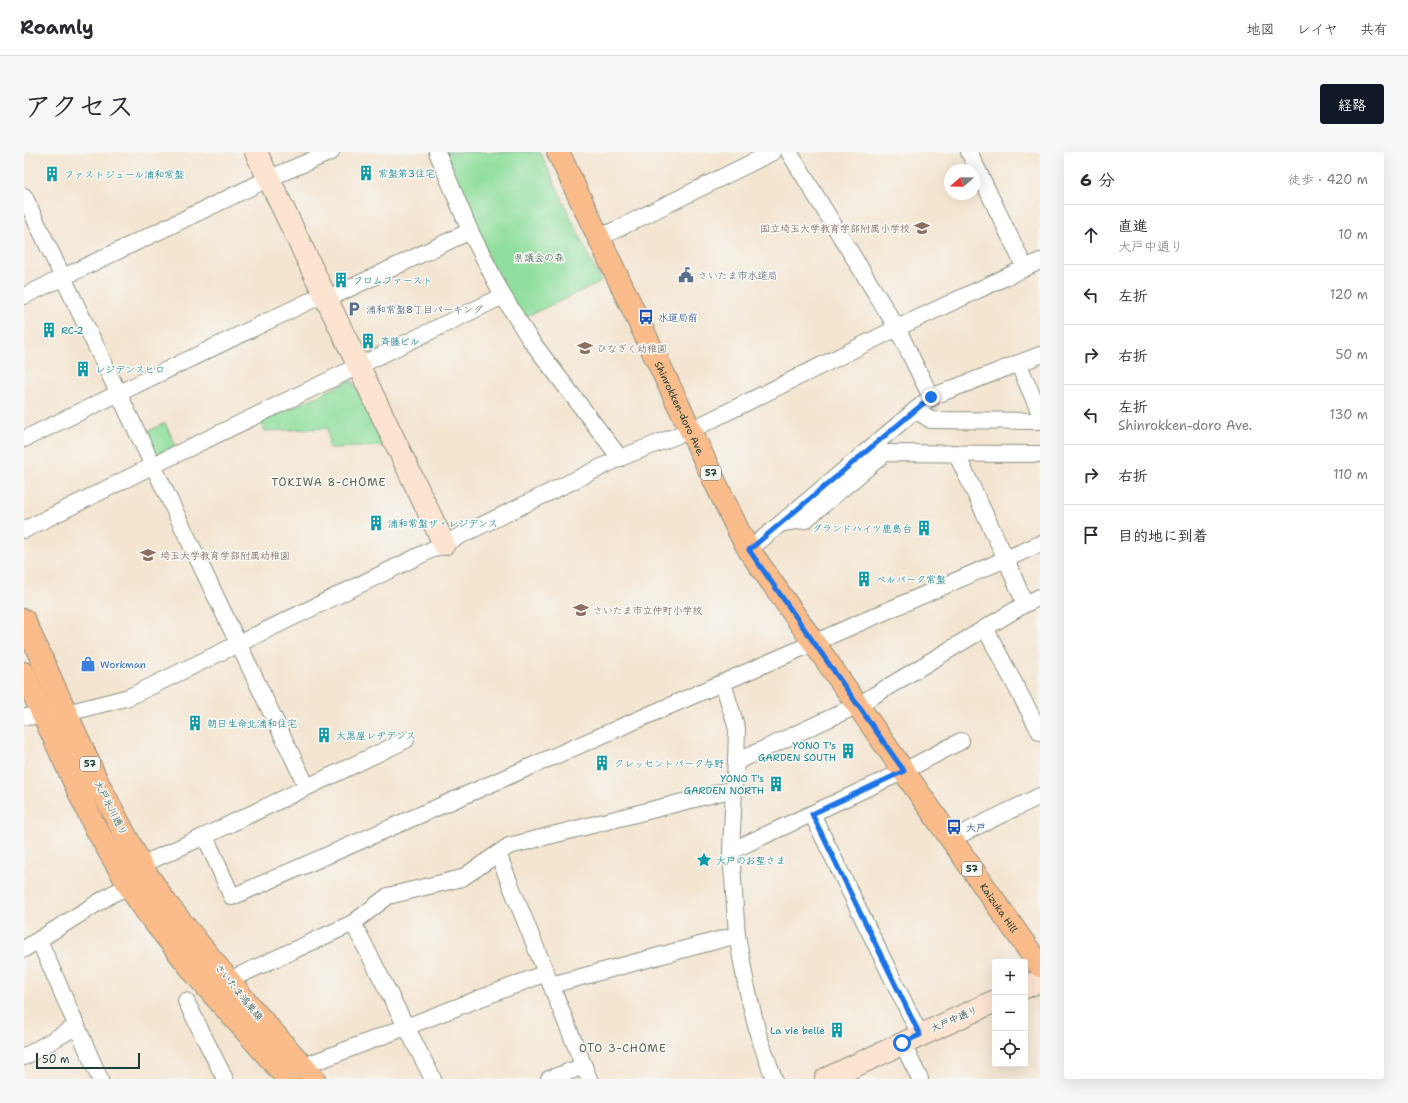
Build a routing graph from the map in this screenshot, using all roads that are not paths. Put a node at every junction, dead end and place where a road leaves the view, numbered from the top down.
1 (256, 152) edge
2 (331, 152) edge
3 (437, 152) edge
4 (558, 152) edge
5 (773, 152) edge
6 (789, 152) edge
7 (969, 152) edge
8 (270, 178) junction
9 (24, 196) edge
10 (470, 231) junction
11 (599, 238) junction
12 (1040, 261) edge
13 (1025, 268) junction
14 (63, 277) junction
15 (24, 296) edge
16 (326, 296) junction
17 (503, 296) junction
18 (897, 328) junction
19 (1040, 355) edge
20 (1018, 364) junction
21 (359, 367) junction
22 (118, 392) junction
23 (931, 397) junction
24 (915, 410) junction
25 (1040, 413) edge
26 (1040, 421) edge
27 (691, 430) junction
28 (24, 439) edge
29 (956, 453) junction
30 (1040, 454) edge
31 (620, 458) junction
32 (154, 465) junction
33 (782, 523) junction
34 (24, 530) edge
35 (444, 544) junction
36 (1040, 544) edge
37 (749, 550) junction
38 (1006, 559) junction
39 (1040, 597) edge
40 (1025, 604) junction
41 (24, 620) edge
42 (986, 628) junction
43 (813, 642) junction
44 (238, 643) junction
45 (24, 672) edge
46 (723, 683) junction
47 (858, 705) junction
48 (67, 713) junction
49 (34, 716) edge
50 (1040, 732) edge
51 (406, 740) dead end
52 (961, 741) dead end
53 (736, 762) junction
54 (904, 771) junction
55 (307, 787) junction
56 (734, 788) junction
57 (1040, 796) edge
58 (812, 814) junction
59 (205, 836) junction
60 (950, 839) junction
61 (731, 851) junction
62 (498, 854) junction
63 (142, 867) junction
64 (129, 886) junction
65 (157, 909) junction
66 (353, 923) junction
67 (737, 936) junction
68 (39, 940) junction
69 (24, 949) edge
70 (1040, 966) edge
71 (548, 979) junction
72 (229, 980) junction
73 (1040, 980) edge
74 (1028, 986) edge
75 (186, 1001) dead end
76 (992, 1002) edge
77 (76, 1026) junction
78 (406, 1027) junction
79 (911, 1039) junction
80 (24, 1057) edge
81 (586, 1072) edge
82 (292, 1076) edge
83 (100, 1079) edge
84 (225, 1079) edge
85 (433, 1079) edge
86 (549, 1079) edge
87 (774, 1079) edge
88 (826, 1079) edge
89 (920, 1079) edge

1 - 8 street
2 - 8 street
3 - 10 street
4 - 11 main road, Shinrokken-doro Ave. / 57
5 - 11 street
6 - 18 street
7 - 13 street
8 - 14 street
8 - 16 street
9 - 14 street
10 - 16 street
10 - 17 street
11 - 27 main road, Shinrokken-doro Ave. / 57
12 - 13 street
13 - 18 street
14 - 15 street
14 - 22 street
16 - 21 street
16 - 22 street
17 - 21 street
17 - 31 street
18 - 23 street
18 - 27 street
19 - 20 street
20 - 23 street
20 - 25 street
21 - 32 street
21 - 35 street
22 - 28 street
22 - 32 street
23 - 24 street
24 - 26 street
24 - 33 street
27 - 31 street
27 - 37 main road, Shinrokken-doro Ave. / 57
29 - 30 street
29 - 33 street
29 - 38 street
31 - 35 street
32 - 34 street
32 - 44 street
33 - 37 street
35 - 44 street
36 - 38 street
37 - 43 main road, Shinrokken-doro Ave. / 57
38 - 40 street
38 - 43 street
39 - 40 street
40 - 42 street
41 - 48 main road, 大戸氷川通り / 57
42 - 47 street
42 - 50 street
43 - 46 street
43 - 47 main road, Shinrokken-doro Ave. / 57
44 - 48 street
44 - 55 street
45 - 49 main road, 57
46 - 53 street
46 - 59 street
47 - 53 street
47 - 54 main road, Shinrokken-doro Ave. / 57
48 - 49 street
48 - 63 main road, 大戸氷川通り / 57
49 - 64 main road, 57
51 - 55 street
52 - 54 street
53 - 56 street
54 - 58 street
54 - 60 main road, Kaizuka Hill / 57
55 - 59 street
56 - 61 street
56 - 62 street
57 - 60 street
58 - 61 street
58 - 79 street
59 - 63 street
60 - 70 main road, Kaizuka Hill / 57
61 - 67 street
62 - 66 street
62 - 71 street
63 - 65 main road, 大戸氷川通り / 57
64 - 65 main road, 57
64 - 68 street
65 - 72 main road, さいたま鴻巣線 / 57
65 - 82 main road, さいたま鴻巣線 / 57
66 - 72 street
66 - 78 street
67 - 71 street
67 - 87 street
68 - 69 street
68 - 77 street
71 - 78 street
71 - 81 street
72 - 82 main road, さいたま鴻巣線 / 57
73 - 74 street
75 - 84 street
76 - 79 street, 大戸中通り
77 - 80 street
77 - 83 street
78 - 82 street
78 - 85 street
79 - 88 street, 大戸中通り
79 - 89 street
81 - 86 street

